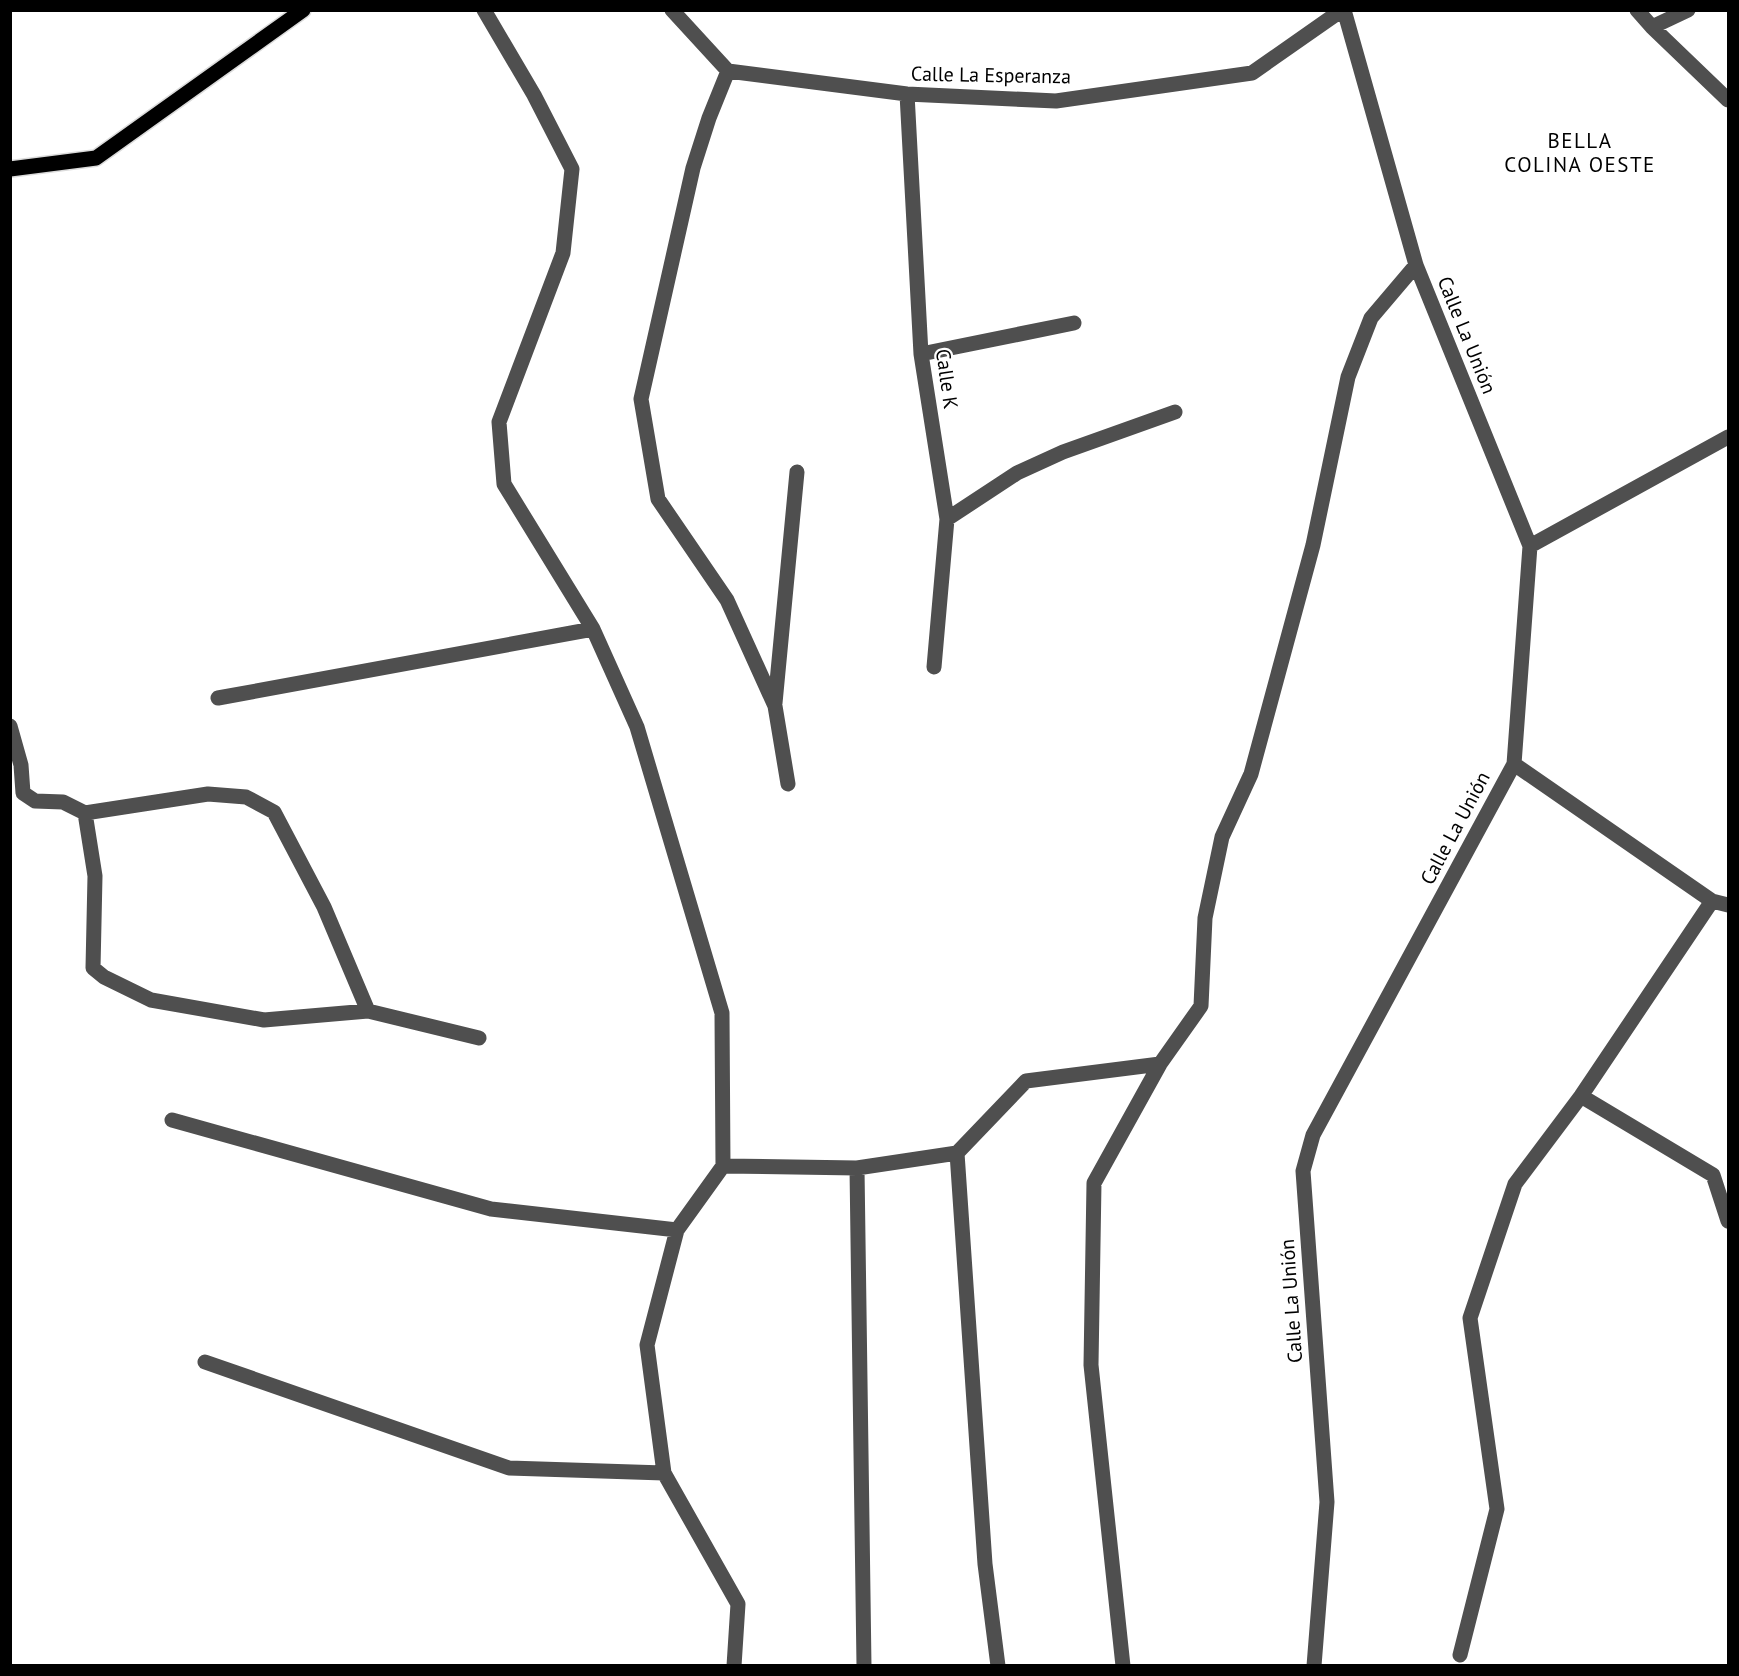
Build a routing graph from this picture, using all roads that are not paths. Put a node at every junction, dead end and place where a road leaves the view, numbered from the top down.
1 (303, 10) edge
2 (484, 10) edge
3 (672, 10) edge
4 (1343, 10) edge
5 (1637, 10) edge
6 (1688, 10) edge
7 (1652, 27) junction
8 (728, 71) junction
9 (907, 94) junction
10 (1728, 99) edge
11 (10, 169) edge
12 (1416, 265) junction
13 (1074, 323) dead end
14 (921, 354) junction
15 (1175, 412) dead end
16 (1728, 437) edge
17 (797, 472) dead end
18 (947, 519) junction
19 (1530, 546) junction
20 (592, 629) junction
21 (934, 667) dead end
22 (218, 698) dead end
23 (775, 706) junction
24 (10, 726) edge
25 (1514, 764) junction
26 (788, 784) dead end
27 (85, 813) junction
28 (1712, 901) junction
29 (1728, 905) edge
30 (368, 1011) junction
31 (479, 1038) dead end
32 (1160, 1064) junction
33 (1581, 1096) junction
34 (172, 1120) dead end
35 (957, 1153) junction
36 (723, 1166) junction
37 (857, 1168) junction
38 (1728, 1221) edge
39 (677, 1230) junction
40 (206, 1362) dead end
41 (664, 1473) junction
42 (1460, 1655) dead end
43 (734, 1665) edge
44 (864, 1665) edge
45 (998, 1665) edge
46 (1123, 1665) edge
47 (1314, 1665) edge

1 - 11 main road
2 - 20 street
3 - 8 street
4 - 9 street, Calle La Esperanza
4 - 12 street, Calle La Unión
5 - 7 street
6 - 7 street
7 - 10 street
8 - 9 street, Calle La Esperanza
8 - 23 street
9 - 14 street, Calle K
12 - 19 street, Calle La Unión
12 - 32 street
13 - 14 street
14 - 18 street, Calle K
15 - 18 street
16 - 19 street
17 - 23 street
18 - 21 street, Calle K
19 - 25 street, Calle La Unión
20 - 22 street
20 - 36 street
23 - 26 street
24 - 27 street
25 - 28 street
25 - 47 street, Calle La Unión
27 - 30 street
27 - 30 street
28 - 29 street
28 - 33 street
30 - 31 street
32 - 35 street
32 - 46 street
33 - 38 street
33 - 42 street
34 - 39 street
35 - 37 street
35 - 45 street
36 - 37 street
36 - 39 street
37 - 44 street
39 - 41 street
40 - 41 street
41 - 43 street

